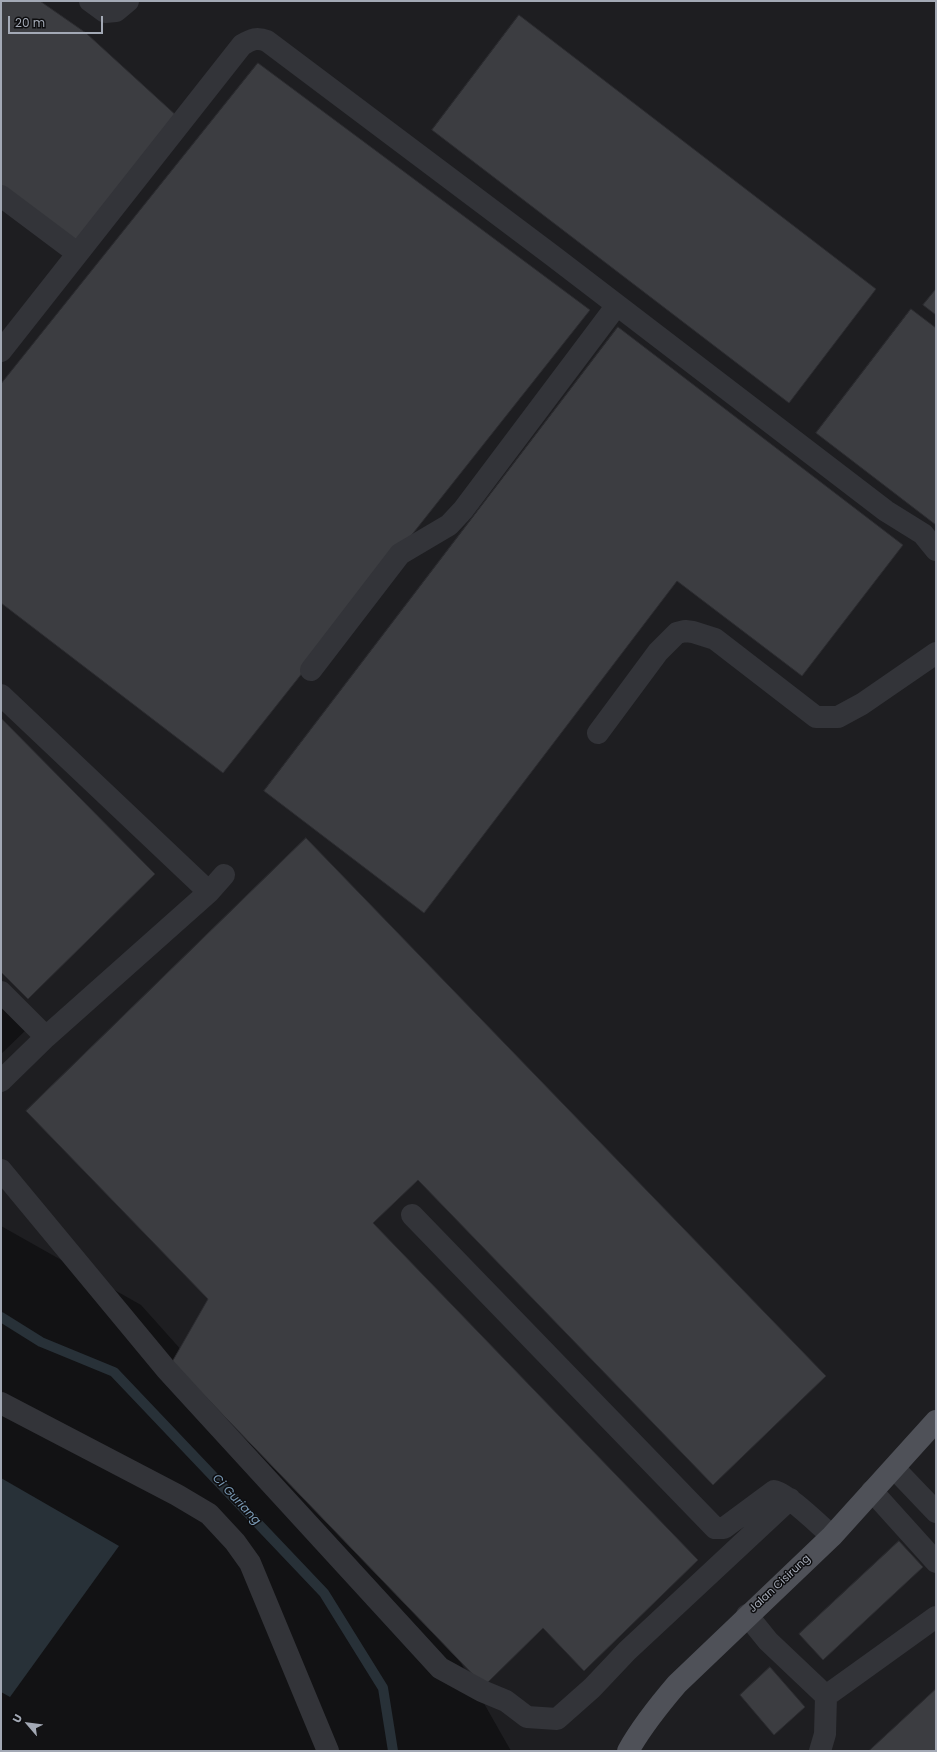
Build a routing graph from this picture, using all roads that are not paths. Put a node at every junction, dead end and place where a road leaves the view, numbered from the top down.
1 (90, 1) edge
2 (128, 1) edge
3 (1, 196) edge
4 (77, 253) junction
5 (617, 305) junction
6 (1, 351) edge
7 (936, 550) edge
8 (936, 653) edge
9 (311, 670) dead end
10 (1, 695) edge
11 (598, 733) dead end
12 (224, 875) dead end
13 (208, 892) junction
14 (1, 992) edge
15 (46, 1037) junction
16 (1, 1081) edge
17 (1, 1170) edge
18 (412, 1215) dead end
19 (1, 1403) edge
20 (936, 1421) edge
21 (894, 1468) junction
22 (872, 1491) junction
23 (790, 1500) junction
24 (936, 1512) edge
25 (832, 1536) junction
26 (936, 1562) edge
27 (747, 1615) junction
28 (936, 1616) edge
29 (826, 1696) junction
30 (328, 1751) edge
31 (628, 1751) edge
32 (820, 1751) edge

1 - 2 street
3 - 4 street
4 - 5 street
4 - 6 street
5 - 7 street
5 - 9 street
8 - 11 street
10 - 13 street
12 - 13 street
13 - 15 street
14 - 15 street
15 - 16 street
17 - 23 street
18 - 23 street
19 - 30 street
20 - 21 main road, Jalan Cisirung
21 - 22 main road, Jalan Cisirung
21 - 24 street
22 - 25 main road, Jalan Cisirung
22 - 26 street
23 - 25 street
25 - 27 main road, Jalan Cisirung
27 - 29 street
27 - 31 main road, Jalan Cisirung
28 - 29 street
29 - 32 street

